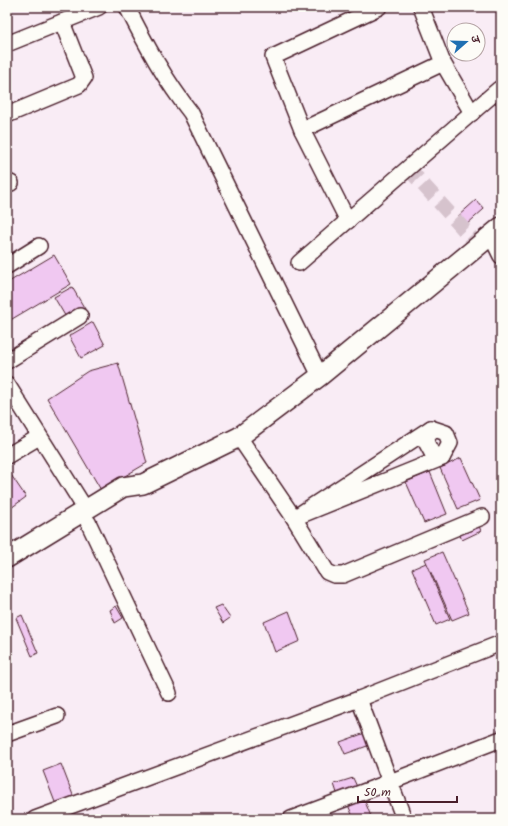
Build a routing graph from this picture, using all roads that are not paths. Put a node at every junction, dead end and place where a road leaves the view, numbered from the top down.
1 (99, 7) edge
2 (127, 7) edge
3 (379, 7) edge
4 (421, 7) edge
5 (62, 22) junction
6 (7, 44) edge
7 (443, 63) junction
8 (499, 89) dead end
9 (472, 113) junction
10 (7, 115) edge
11 (302, 130) junction
12 (348, 221) junction
13 (496, 232) edge
14 (39, 246) dead end
15 (501, 256) edge
16 (299, 263) dead end
17 (7, 266) edge
18 (80, 316) dead end
19 (7, 361) edge
20 (320, 376) junction
21 (7, 384) edge
22 (239, 436) junction
23 (39, 437) junction
24 (7, 456) edge
25 (87, 516) junction
26 (482, 517) dead end
27 (294, 518) junction
28 (7, 558) edge
29 (7, 572) edge
30 (501, 644) edge
31 (169, 693) dead end
32 (359, 699) junction
33 (57, 716) dead end
34 (7, 734) edge
35 (501, 738) edge
36 (390, 782) junction
37 (35, 819) edge
38 (291, 819) edge
39 (404, 819) edge

1 - 5 street
2 - 20 street
3 - 11 street
4 - 7 street
5 - 6 street
5 - 10 street
7 - 9 street
7 - 11 street
8 - 9 street
9 - 12 street
11 - 12 street
12 - 16 street
13 - 15 street
13 - 20 street
14 - 17 street
18 - 19 street
20 - 22 street
21 - 23 street
22 - 25 street
22 - 27 street
23 - 24 street
23 - 25 street
25 - 28 street
25 - 29 street
25 - 31 street
26 - 27 street
27 - 27 street
30 - 32 street
32 - 36 street
32 - 37 street
33 - 34 street
35 - 36 street
36 - 38 street
36 - 39 street

